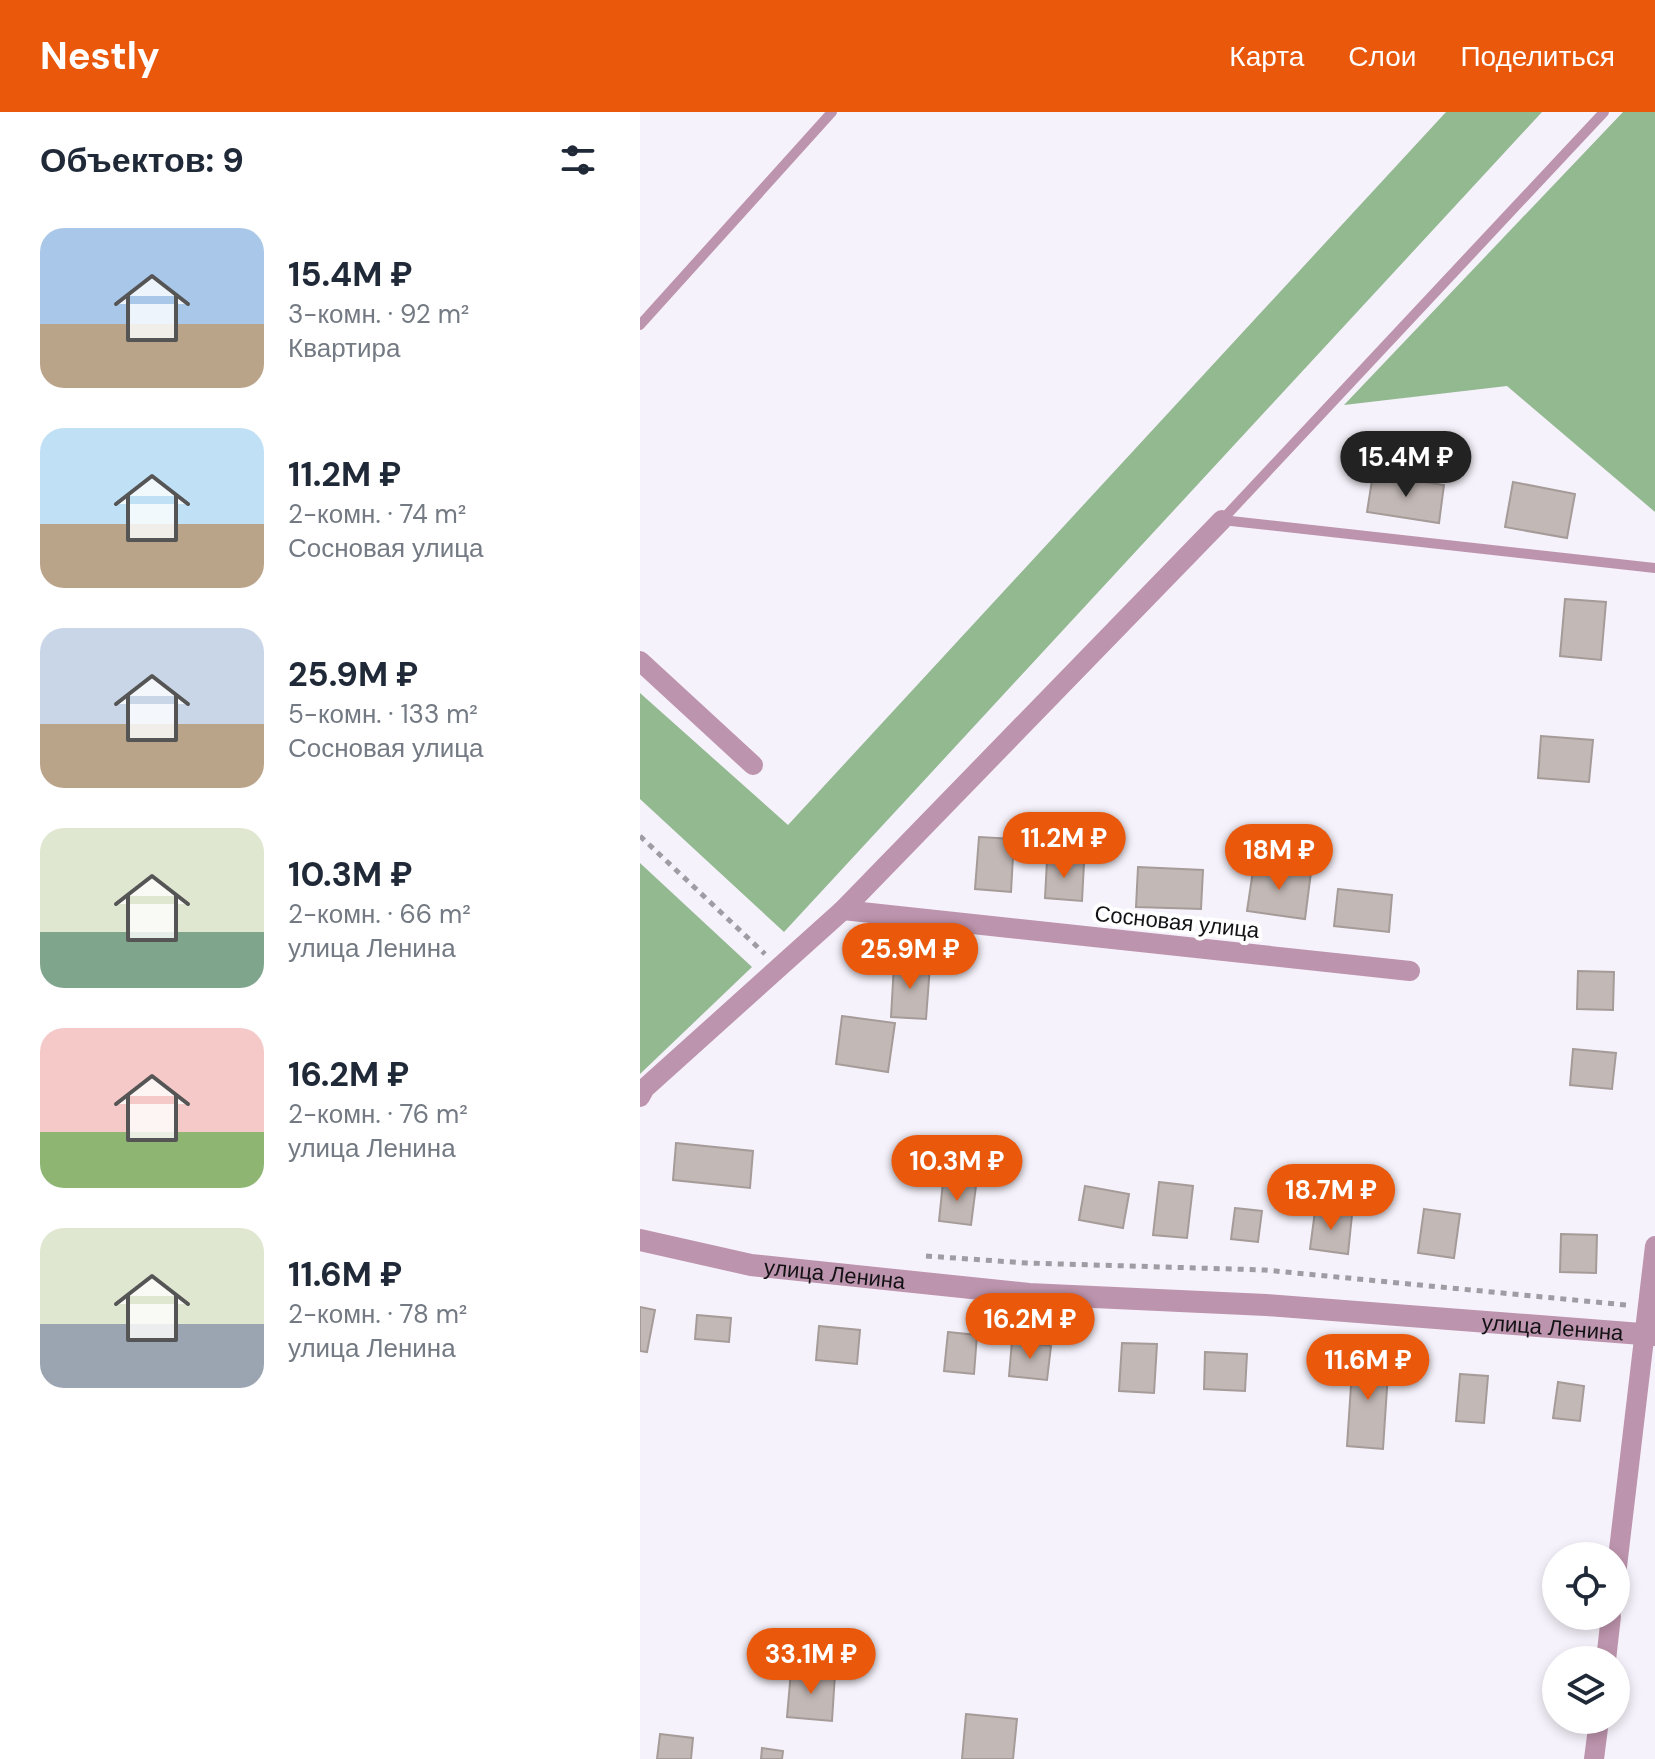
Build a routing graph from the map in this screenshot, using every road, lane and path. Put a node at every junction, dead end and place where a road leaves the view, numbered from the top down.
1 (832, 112) edge
2 (1604, 112) edge
3 (640, 325) edge
4 (1222, 520) junction
5 (1655, 568) edge
6 (640, 661) edge
7 (753, 765) dead end
8 (640, 836) edge
9 (843, 910) junction
10 (779, 967) junction
11 (1410, 971) dead end
12 (640, 1097) edge
13 (640, 1240) edge
14 (1655, 1246) edge
15 (914, 1256) dead end
16 (1648, 1307) junction
17 (1650, 1335) edge
18 (1621, 1542) edge
19 (1597, 1734) edge
20 (1594, 1759) edge

1 - 3 lane
2 - 4 lane
4 - 5 lane
4 - 9 street
6 - 7 street
8 - 10 path
9 - 10 street
9 - 11 street, Сосновая улица
10 - 12 street
13 - 17 street, улица Ленина
14 - 16 street
15 - 16 path
16 - 17 street
17 - 18 street
19 - 20 street

